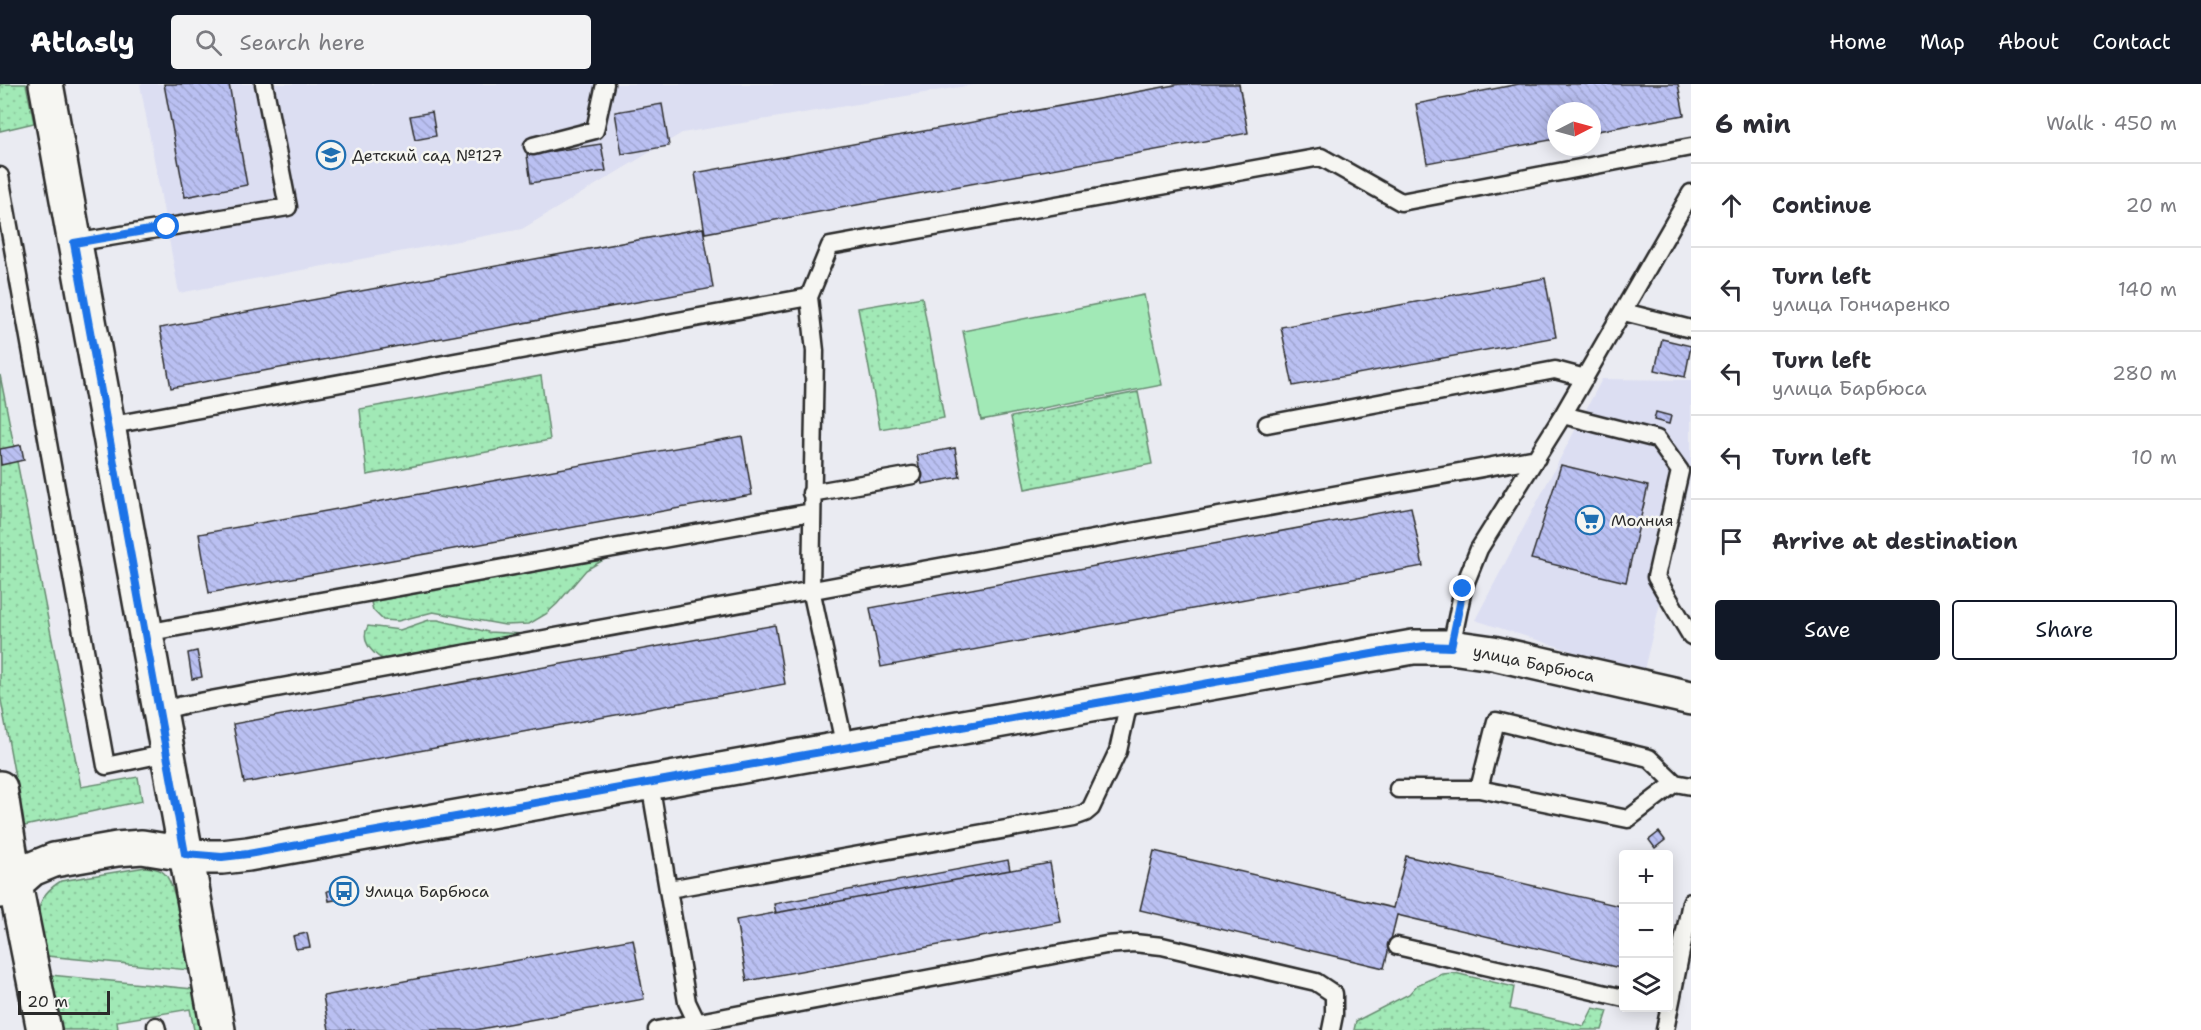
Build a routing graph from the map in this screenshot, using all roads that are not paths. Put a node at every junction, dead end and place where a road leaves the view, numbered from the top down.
1 (46, 84) edge
2 (264, 84) edge
3 (605, 84) edge
4 (533, 146) dead end
5 (1691, 147) edge
6 (0, 176) edge
7 (1690, 199) edge
8 (74, 243) junction
9 (809, 297) junction
10 (1623, 312) junction
11 (1691, 328) edge
12 (1585, 378) junction
13 (1563, 415) junction
14 (1267, 424) dead end
15 (107, 426) junction
16 (1537, 458) junction
17 (913, 475) dead end
18 (811, 493) junction
19 (812, 512) junction
20 (811, 589) junction
21 (145, 633) junction
22 (1691, 636) edge
23 (1451, 647) junction
24 (1130, 697) junction
25 (1691, 698) edge
26 (160, 711) junction
27 (845, 748) junction
28 (168, 753) junction
29 (650, 783) junction
30 (1683, 785) edge
31 (0, 788) edge
32 (1398, 789) dead end
33 (1479, 789) junction
34 (185, 854) junction
35 (8, 888) edge
36 (669, 889) junction
37 (1691, 902) edge
38 (1397, 946) dead end
39 (1673, 985) edge
40 (1619, 997) edge
41 (1667, 1012) edge
42 (699, 1026) edge
43 (44, 1030) edge
44 (218, 1030) edge
45 (657, 1030) edge
46 (1330, 1030) edge
47 (1665, 1030) edge

1 - 8 street
2 - 8 lane
3 - 4 lane
5 - 9 lane
6 - 28 lane
7 - 10 lane
8 - 15 street
9 - 15 lane
9 - 18 lane
10 - 11 lane
10 - 12 lane
12 - 13 lane
12 - 14 lane
13 - 16 lane
13 - 22 lane
15 - 21 street
16 - 20 lane
16 - 23 lane
17 - 18 lane
18 - 19 lane
19 - 20 lane
19 - 21 lane
20 - 26 lane
20 - 27 lane
21 - 26 street
23 - 24 street, улица Барбюса
23 - 25 street, улица Барбюса
24 - 27 street, улица Барбюса
24 - 36 lane
26 - 28 street
27 - 29 street, улица Барбюса
28 - 34 street
29 - 34 street, улица Барбюса
29 - 36 lane
30 - 33 lane
30 - 33 lane
31 - 35 street
32 - 33 lane
34 - 35 street, улица Барбюса
34 - 44 street
35 - 43 street
36 - 42 lane
37 - 39 lane
38 - 40 lane
41 - 47 lane
42 - 45 lane
42 - 46 lane

